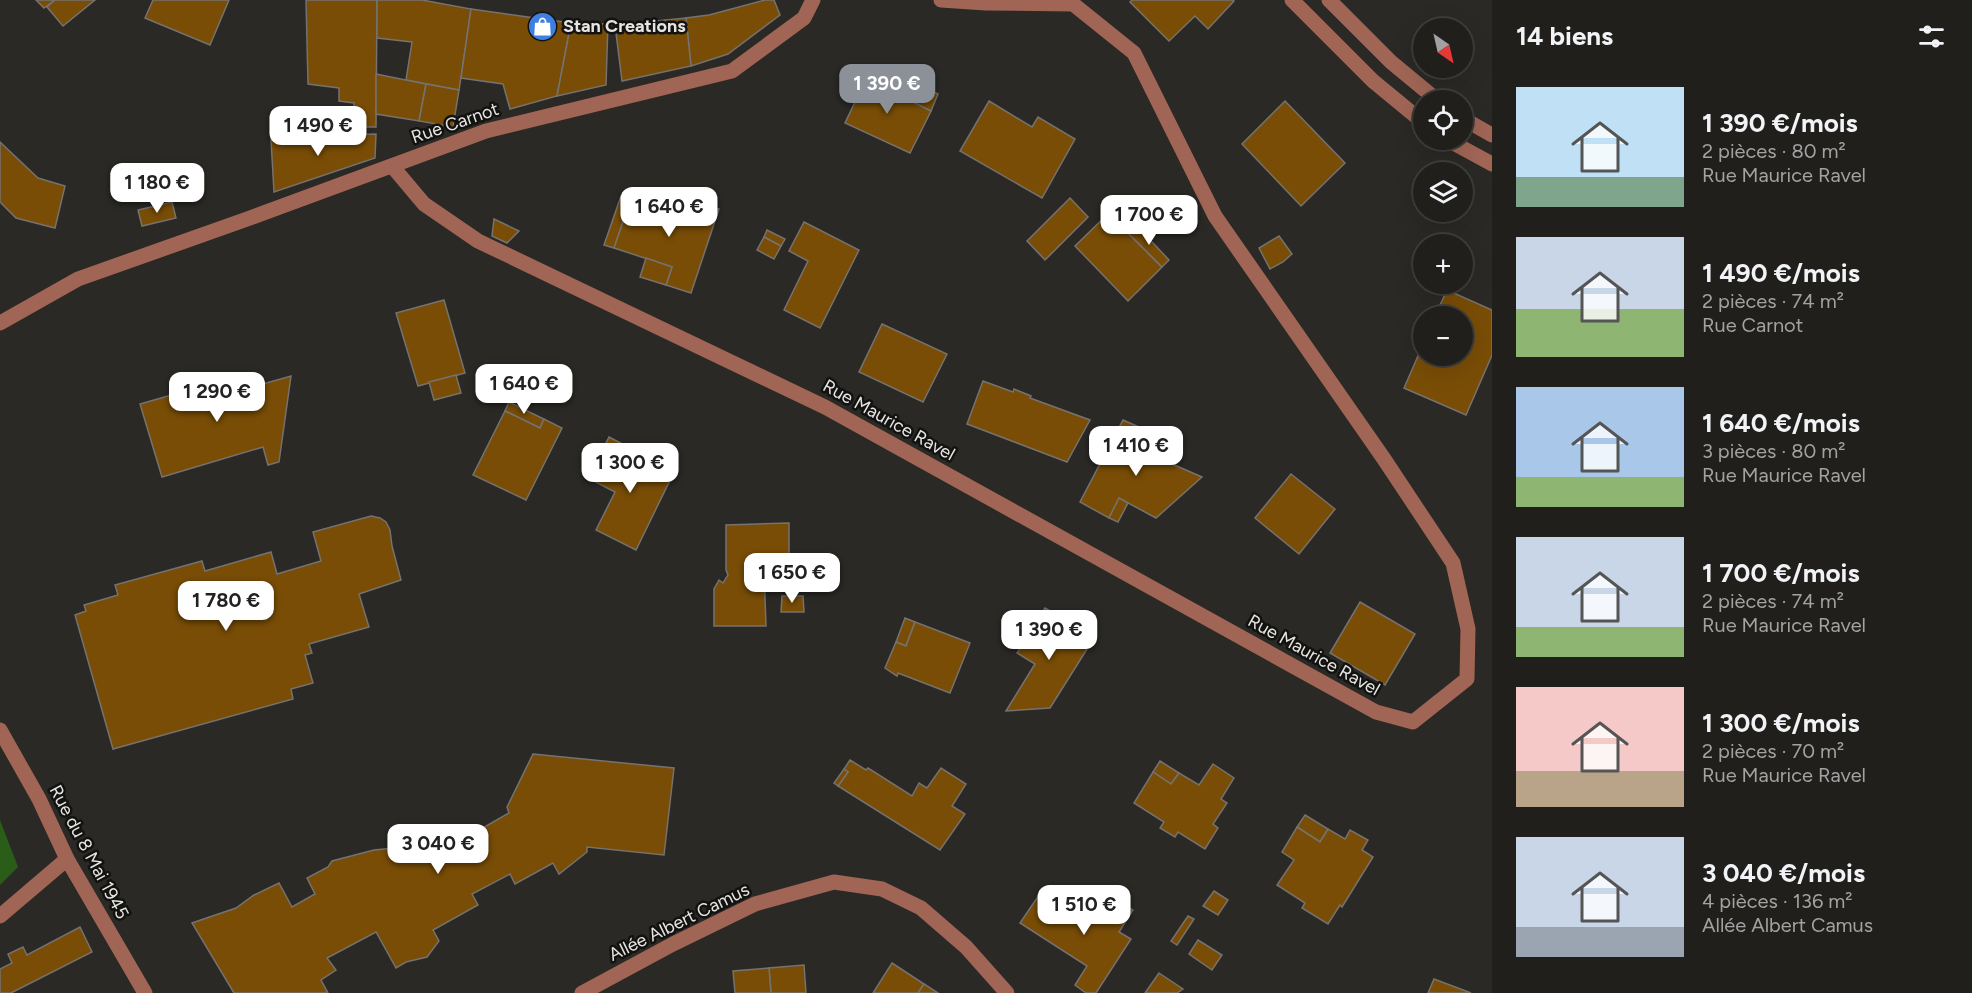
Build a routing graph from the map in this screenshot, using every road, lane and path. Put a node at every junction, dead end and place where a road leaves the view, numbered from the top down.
1 (813, 0) edge
2 (941, 0) edge
3 (1292, 0) edge
4 (1329, 0) edge
5 (1425, 90) edge
6 (1413, 114) edge
7 (1473, 124) edge
8 (1492, 135) edge
9 (1466, 150) edge
10 (1492, 164) edge
11 (392, 166) junction
12 (0, 323) edge
13 (0, 730) edge
14 (67, 859) junction
15 (0, 916) edge
16 (145, 993) edge
17 (582, 993) edge
18 (1007, 993) edge

1 - 11 street, Rue Carnot
2 - 11 street, Rue Maurice Ravel
3 - 6 street
4 - 5 street
7 - 8 street
9 - 10 street
11 - 12 street, Rue Carnot
13 - 14 street, Rue du 8 Mai 1945
14 - 15 street
14 - 16 street, Rue du 8 Mai 1945
17 - 18 street, Allée Albert Camus

